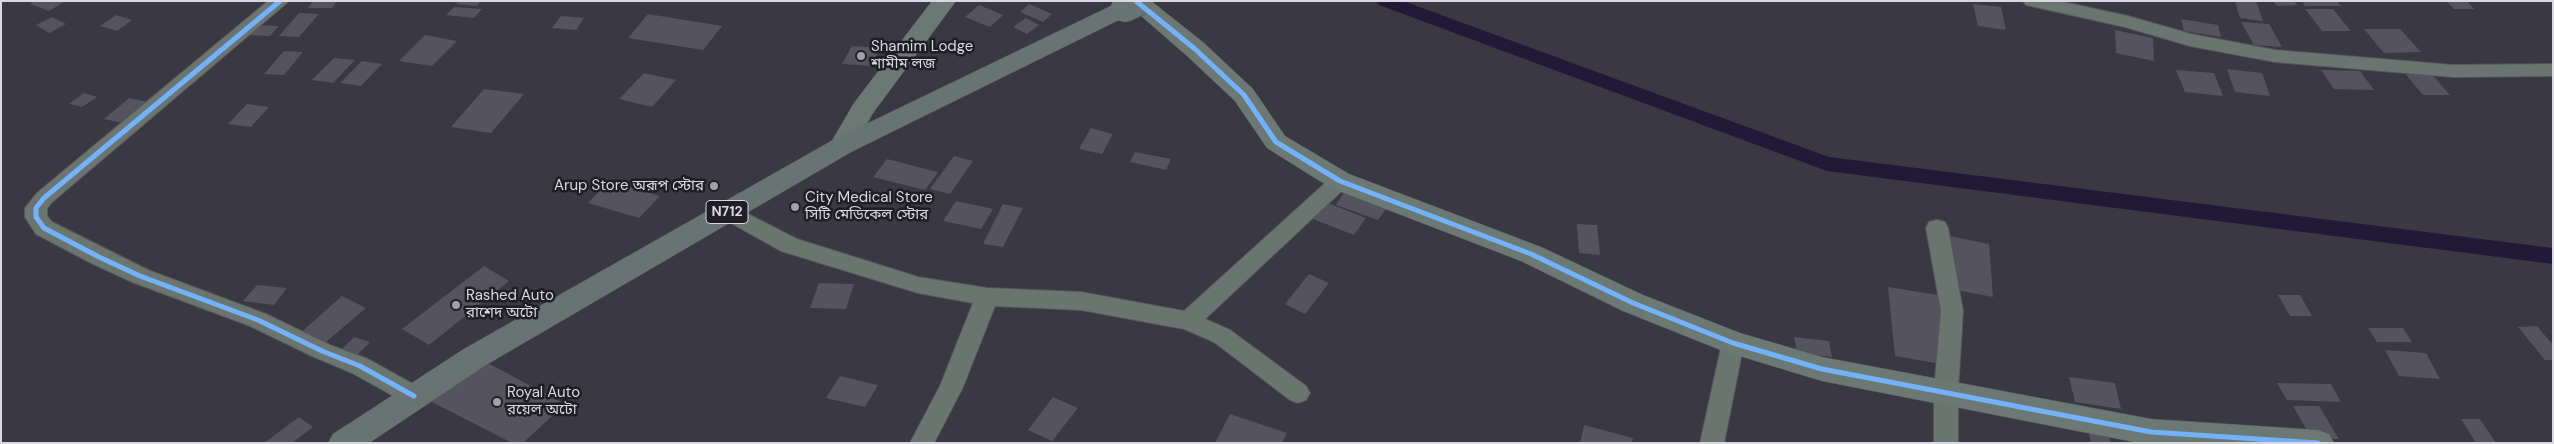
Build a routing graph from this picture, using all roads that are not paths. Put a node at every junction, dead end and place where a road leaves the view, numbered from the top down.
1 (280, 1) edge
2 (944, 1) edge
3 (2032, 1) edge
4 (1133, 4) edge
5 (2553, 70) edge
6 (842, 146) junction
7 (1340, 181) junction
8 (728, 212) junction
9 (1938, 228) dead end
10 (987, 297) junction
11 (1188, 321) junction
12 (1734, 343) junction
13 (1946, 391) junction
14 (1298, 393) dead end
15 (414, 396) junction
16 (358, 440) edge
17 (922, 443) edge
18 (1712, 443) edge
19 (1946, 443) edge
20 (2318, 443) edge

1 - 15 street
2 - 6 street
3 - 5 street
4 - 6 highway, N712
4 - 7 street
6 - 8 highway, N712
7 - 11 street
7 - 12 street
8 - 10 street
8 - 15 highway, N712
9 - 13 street
10 - 11 street
10 - 17 street
11 - 14 street
12 - 13 street
12 - 18 street
13 - 19 street
13 - 20 street
15 - 16 highway, N712

